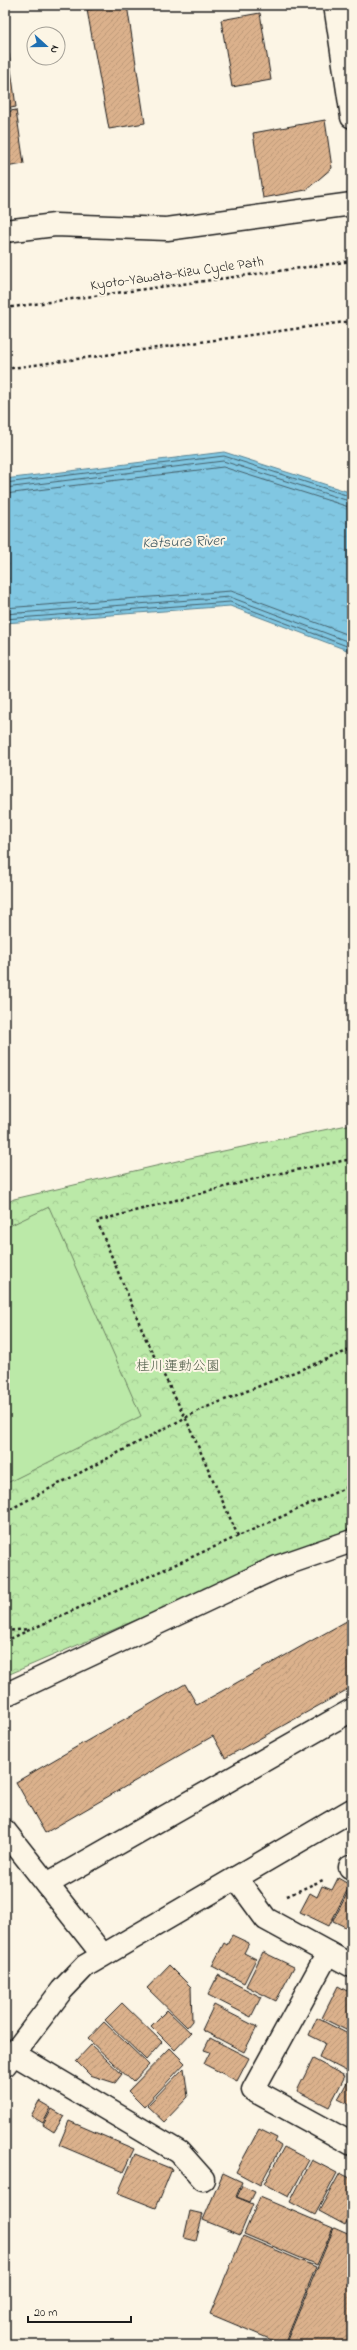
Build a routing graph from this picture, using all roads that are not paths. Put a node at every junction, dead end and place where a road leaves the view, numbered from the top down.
1 (336, 5) edge
2 (352, 117) edge
3 (352, 204) edge
4 (5, 231) edge
5 (352, 1541) edge
6 (5, 1695) edge
7 (352, 1710) edge
8 (352, 1810) edge
9 (5, 1831) edge
10 (236, 1878) junction
11 (47, 1884) junction
12 (328, 1953) junction
13 (102, 1954) junction
14 (352, 1966) edge
15 (9, 2059) edge
16 (352, 2144) edge
17 (203, 2178) dead end

1 - 2 street
3 - 4 street
5 - 6 street
7 - 11 street
8 - 10 street
9 - 11 street
10 - 12 street
10 - 13 street
11 - 13 street
12 - 14 street
12 - 16 street
13 - 15 street
15 - 17 street

